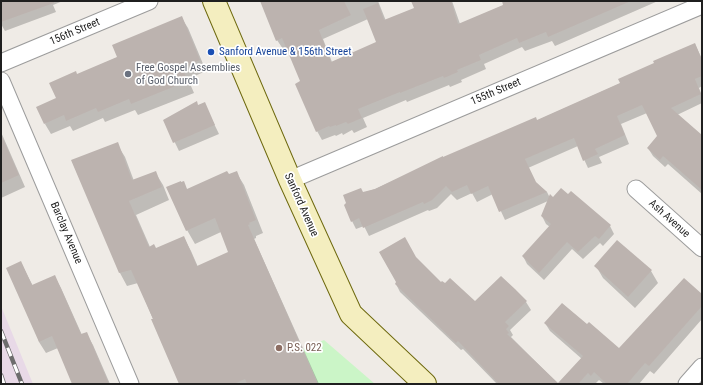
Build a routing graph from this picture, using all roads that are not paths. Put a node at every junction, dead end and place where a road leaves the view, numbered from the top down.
1 (149, 1) edge
2 (214, 1) edge
3 (702, 5) edge
4 (1, 64) edge
5 (1, 81) edge
6 (290, 180) junction
7 (636, 190) dead end
8 (702, 248) edge
9 (702, 367) edge
10 (130, 384) edge
11 (425, 384) edge
12 (687, 384) edge

1 - 4 street, 156th Street
2 - 6 street, Sanford Avenue
3 - 6 street, 155th Street
5 - 10 street, Barclay Avenue
6 - 11 street, Sanford Avenue
7 - 8 street, Ash Avenue
9 - 12 street

